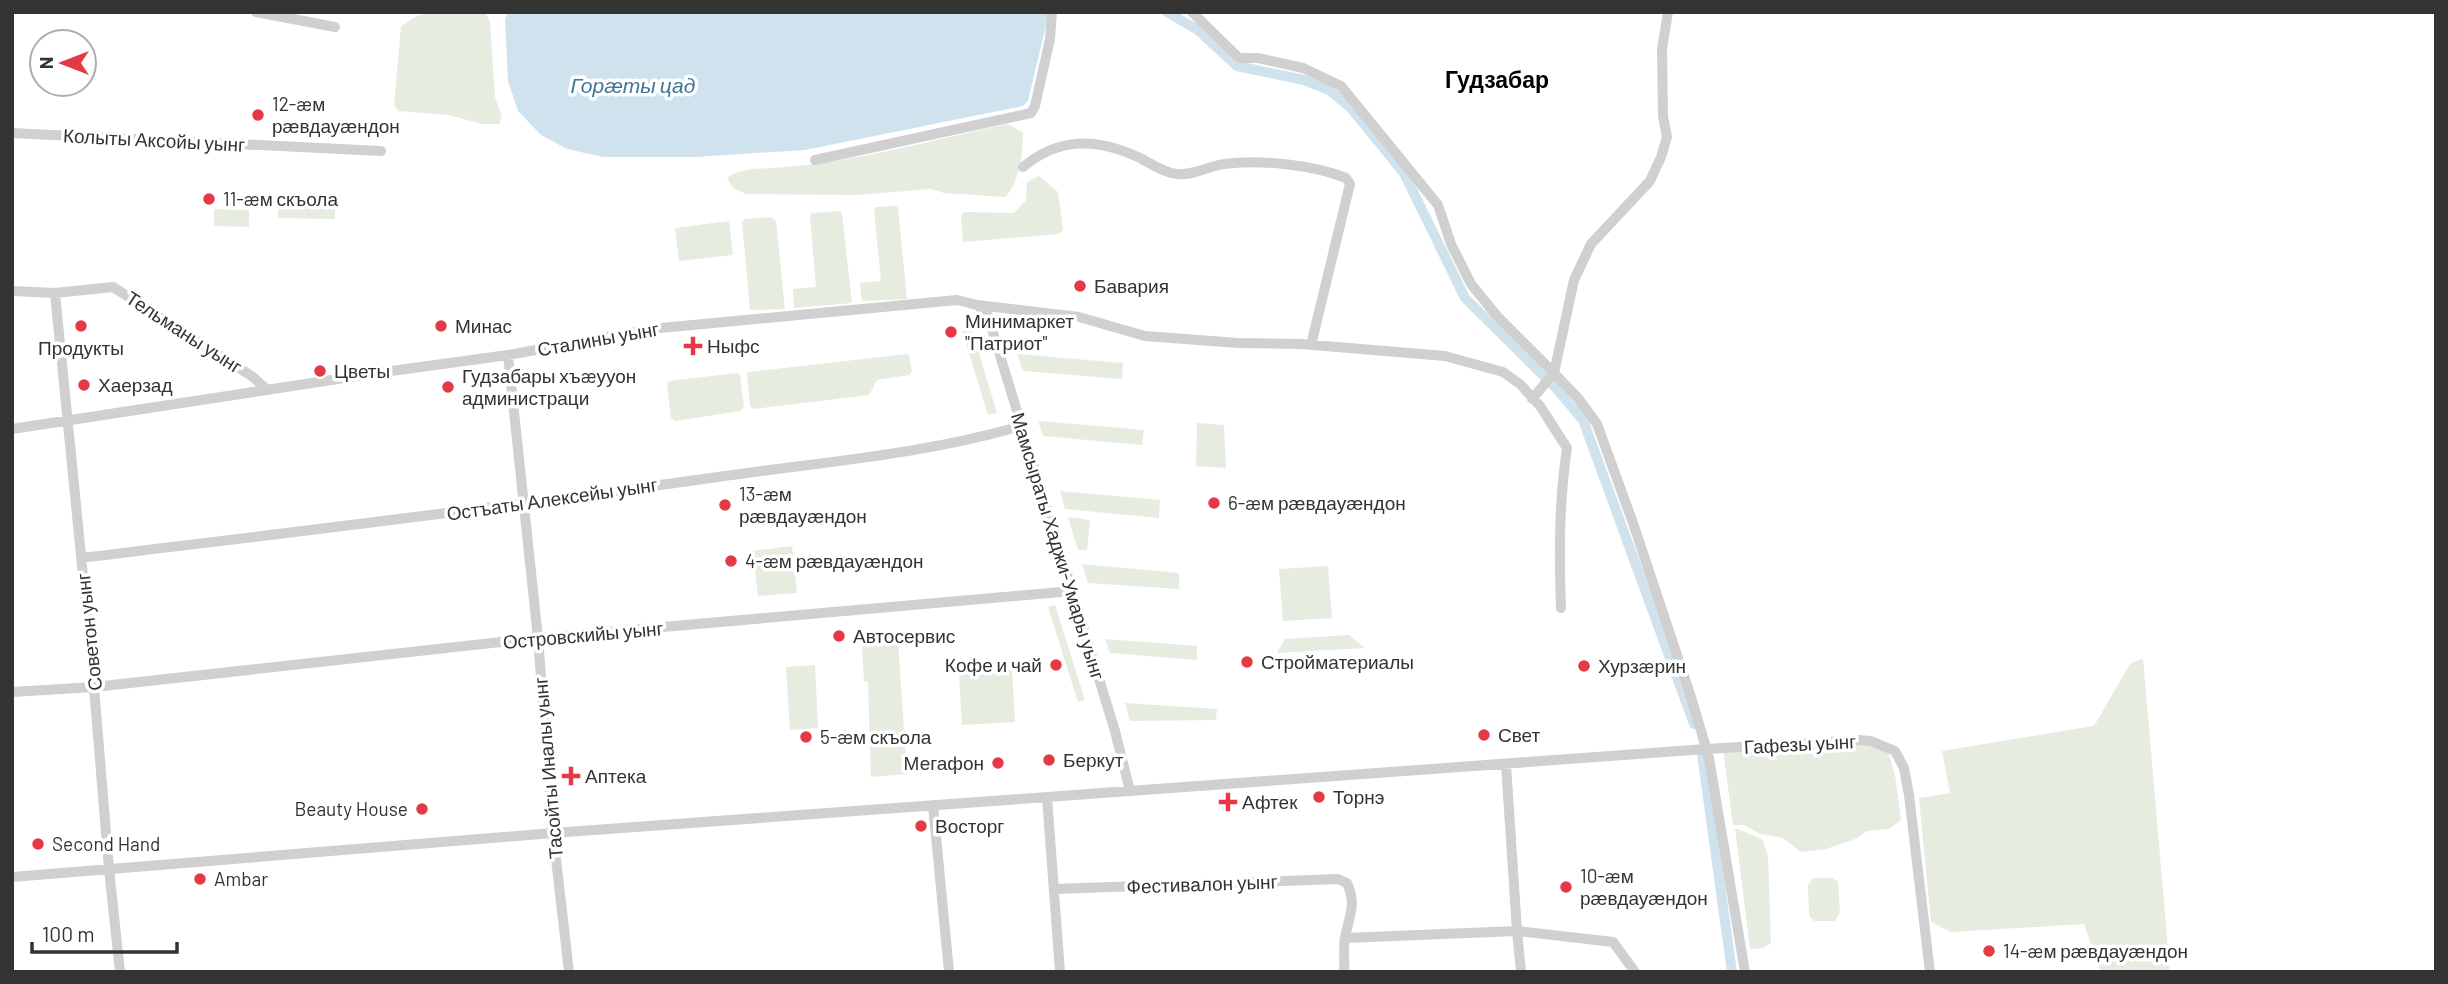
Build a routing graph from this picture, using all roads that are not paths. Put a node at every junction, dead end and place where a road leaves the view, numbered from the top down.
1 (256, 12) edge
2 (1192, 12) edge
3 (1668, 12) edge
4 (1053, 15) edge
5 (335, 27) dead end
6 (12, 133) edge
7 (380, 150) dead end
8 (816, 160) dead end
9 (1023, 167) dead end
10 (12, 291) edge
11 (55, 293) junction
12 (977, 305) junction
13 (1311, 345) junction
14 (508, 355) junction
15 (1553, 375) junction
16 (267, 390) junction
17 (1534, 396) junction
18 (66, 420) junction
19 (1021, 426) junction
20 (12, 429) edge
21 (523, 504) junction
22 (81, 558) junction
23 (1072, 592) junction
24 (1561, 608) dead end
25 (538, 638) junction
26 (94, 687) junction
27 (12, 692) edge
28 (1706, 749) junction
29 (1506, 764) junction
30 (1130, 791) junction
31 (1047, 797) junction
32 (933, 805) junction
33 (553, 833) junction
34 (109, 869) junction
35 (12, 877) edge
36 (1055, 889) junction
37 (1517, 931) junction
38 (1345, 937) junction
39 (120, 972) edge
40 (569, 972) edge
41 (949, 972) edge
42 (1060, 972) edge
43 (1344, 972) edge
44 (1521, 972) edge
45 (1635, 972) edge
46 (1745, 972) edge
47 (1930, 972) edge

1 - 5 street
2 - 15 street
3 - 15 street
4 - 8 street
6 - 7 street, Колыты Аксойы уынг
9 - 13 street
10 - 11 street, Тельманы уынг
11 - 16 street, Тельманы уынг
11 - 18 street, Советон уынг
12 - 13 street, Сталины уынг
12 - 14 street, Сталины уынг
12 - 19 street, Мамсыраты Хаджи-Умары уынг
13 - 17 street, Сталины уынг
14 - 16 street, Сталины уынг
14 - 21 street, Тасойты Иналы уынг
15 - 17 street
15 - 28 street
16 - 18 street, Сталины уынг
17 - 24 street, Сталины уынг
18 - 20 street, Сталины уынг
18 - 22 street, Советон уынг
19 - 21 street, Остъаты Алексейы уынг
19 - 23 street, Мамсыраты Хаджи-Умары уынг
21 - 22 street, Остъаты Алексейы уынг
21 - 25 street, Тасойты Иналы уынг
22 - 26 street, Советон уынг
23 - 25 street, Островскийы уынг
23 - 30 street, Мамсыраты Хаджи-Умары уынг
25 - 26 street, Островскийы уынг
25 - 33 street, Тасойты Иналы уынг
26 - 27 street, Островскийы уынг
26 - 34 street, Советон уынг
28 - 29 street, Гафезы уынг
28 - 46 street
28 - 47 street, Гафезы уынг
29 - 30 street, Гафезы уынг
29 - 37 street
30 - 31 street, Гафезы уынг
31 - 32 street, Гафезы уынг
31 - 36 street
32 - 33 street, Гафезы уынг
32 - 41 street
33 - 34 street, Гафезы уынг
33 - 40 street, Тасойты Иналы уынг
34 - 35 street, Гафезы уынг
34 - 39 street, Советон уынг
36 - 38 street, Фестивалон уынг
36 - 42 street
37 - 38 street
37 - 44 street
37 - 45 street
38 - 43 street

